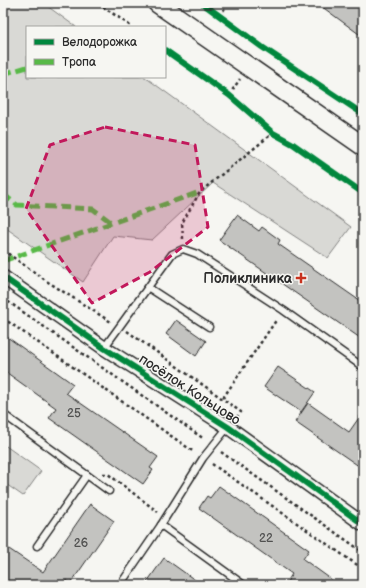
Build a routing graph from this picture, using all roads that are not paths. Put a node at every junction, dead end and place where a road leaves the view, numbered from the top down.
1 (157, 3) edge
2 (363, 146) edge
3 (3, 277) edge
4 (149, 288) junction
5 (209, 327) dead end
6 (104, 348) junction
7 (363, 367) edge
8 (3, 414) edge
9 (228, 427) junction
10 (87, 475) junction
11 (109, 491) dead end
12 (363, 524) edge
13 (161, 525) junction
14 (37, 546) dead end
15 (120, 585) edge
16 (244, 585) edge

1 - 2 main road
3 - 6 street, посёлок Кольцово
4 - 5 lane
4 - 6 lane
4 - 7 lane
6 - 9 street, посёлок Кольцово
8 - 10 lane
9 - 12 street, посёлок Кольцово
9 - 13 lane
10 - 11 lane
10 - 14 lane
13 - 15 lane
13 - 16 lane

